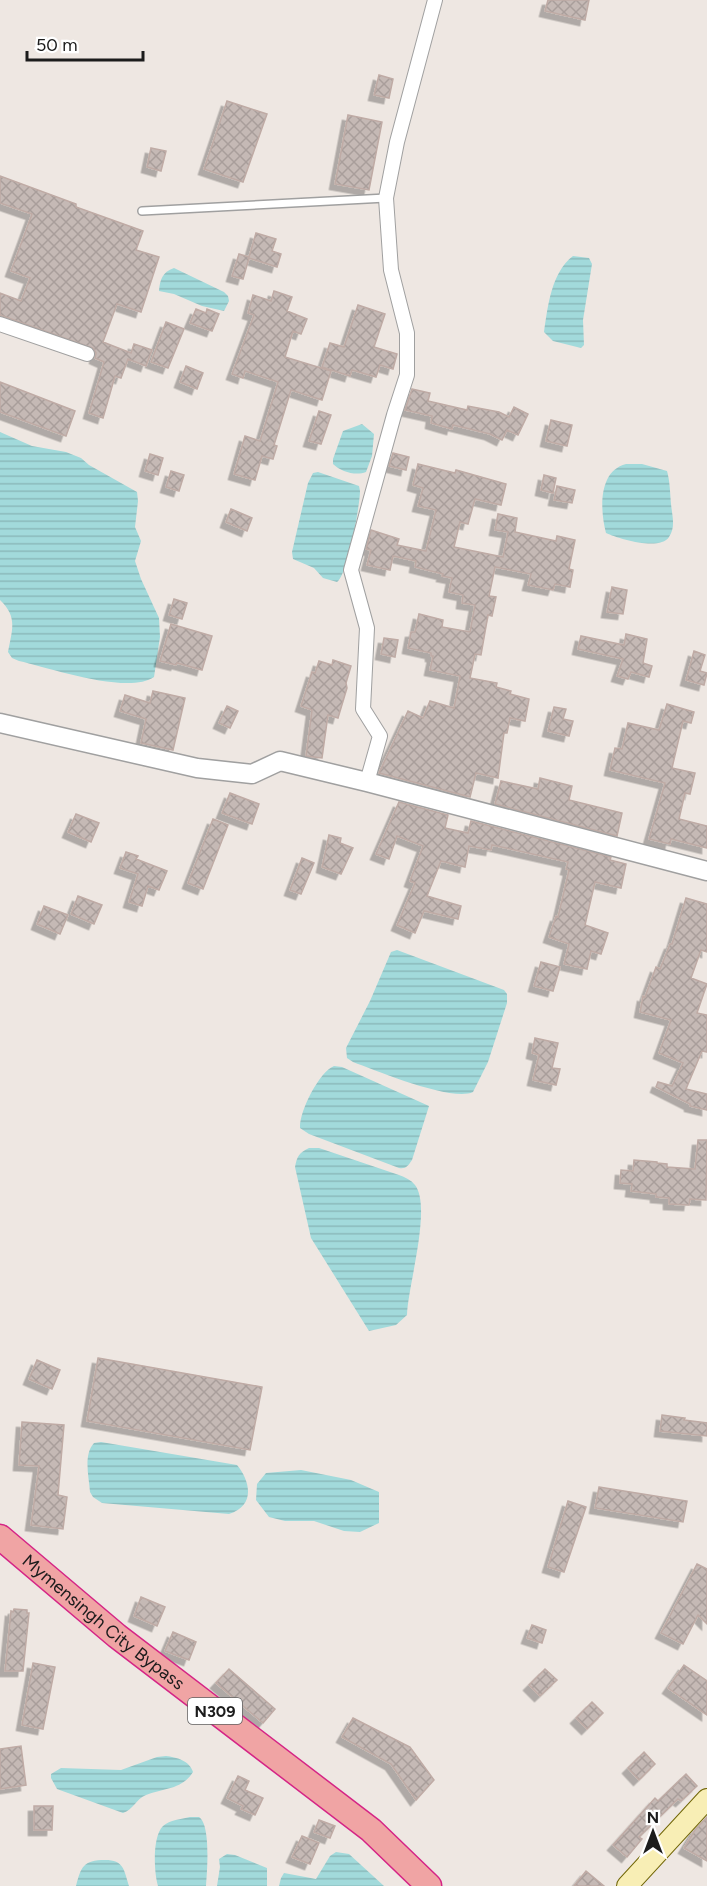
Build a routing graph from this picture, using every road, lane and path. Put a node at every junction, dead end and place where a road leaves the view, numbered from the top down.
1 (435, 0) edge
2 (386, 198) junction
3 (142, 210) dead end
4 (0, 324) edge
5 (87, 354) dead end
6 (0, 723) edge
7 (367, 782) junction
8 (707, 871) edge
9 (0, 1537) edge
10 (707, 1799) edge
11 (429, 1886) edge
12 (627, 1886) edge

1 - 2 street
2 - 3 lane
2 - 7 street
4 - 5 street
6 - 7 street
7 - 8 street
9 - 11 highway, Mymensingh City Bypass / N309
10 - 12 main road

